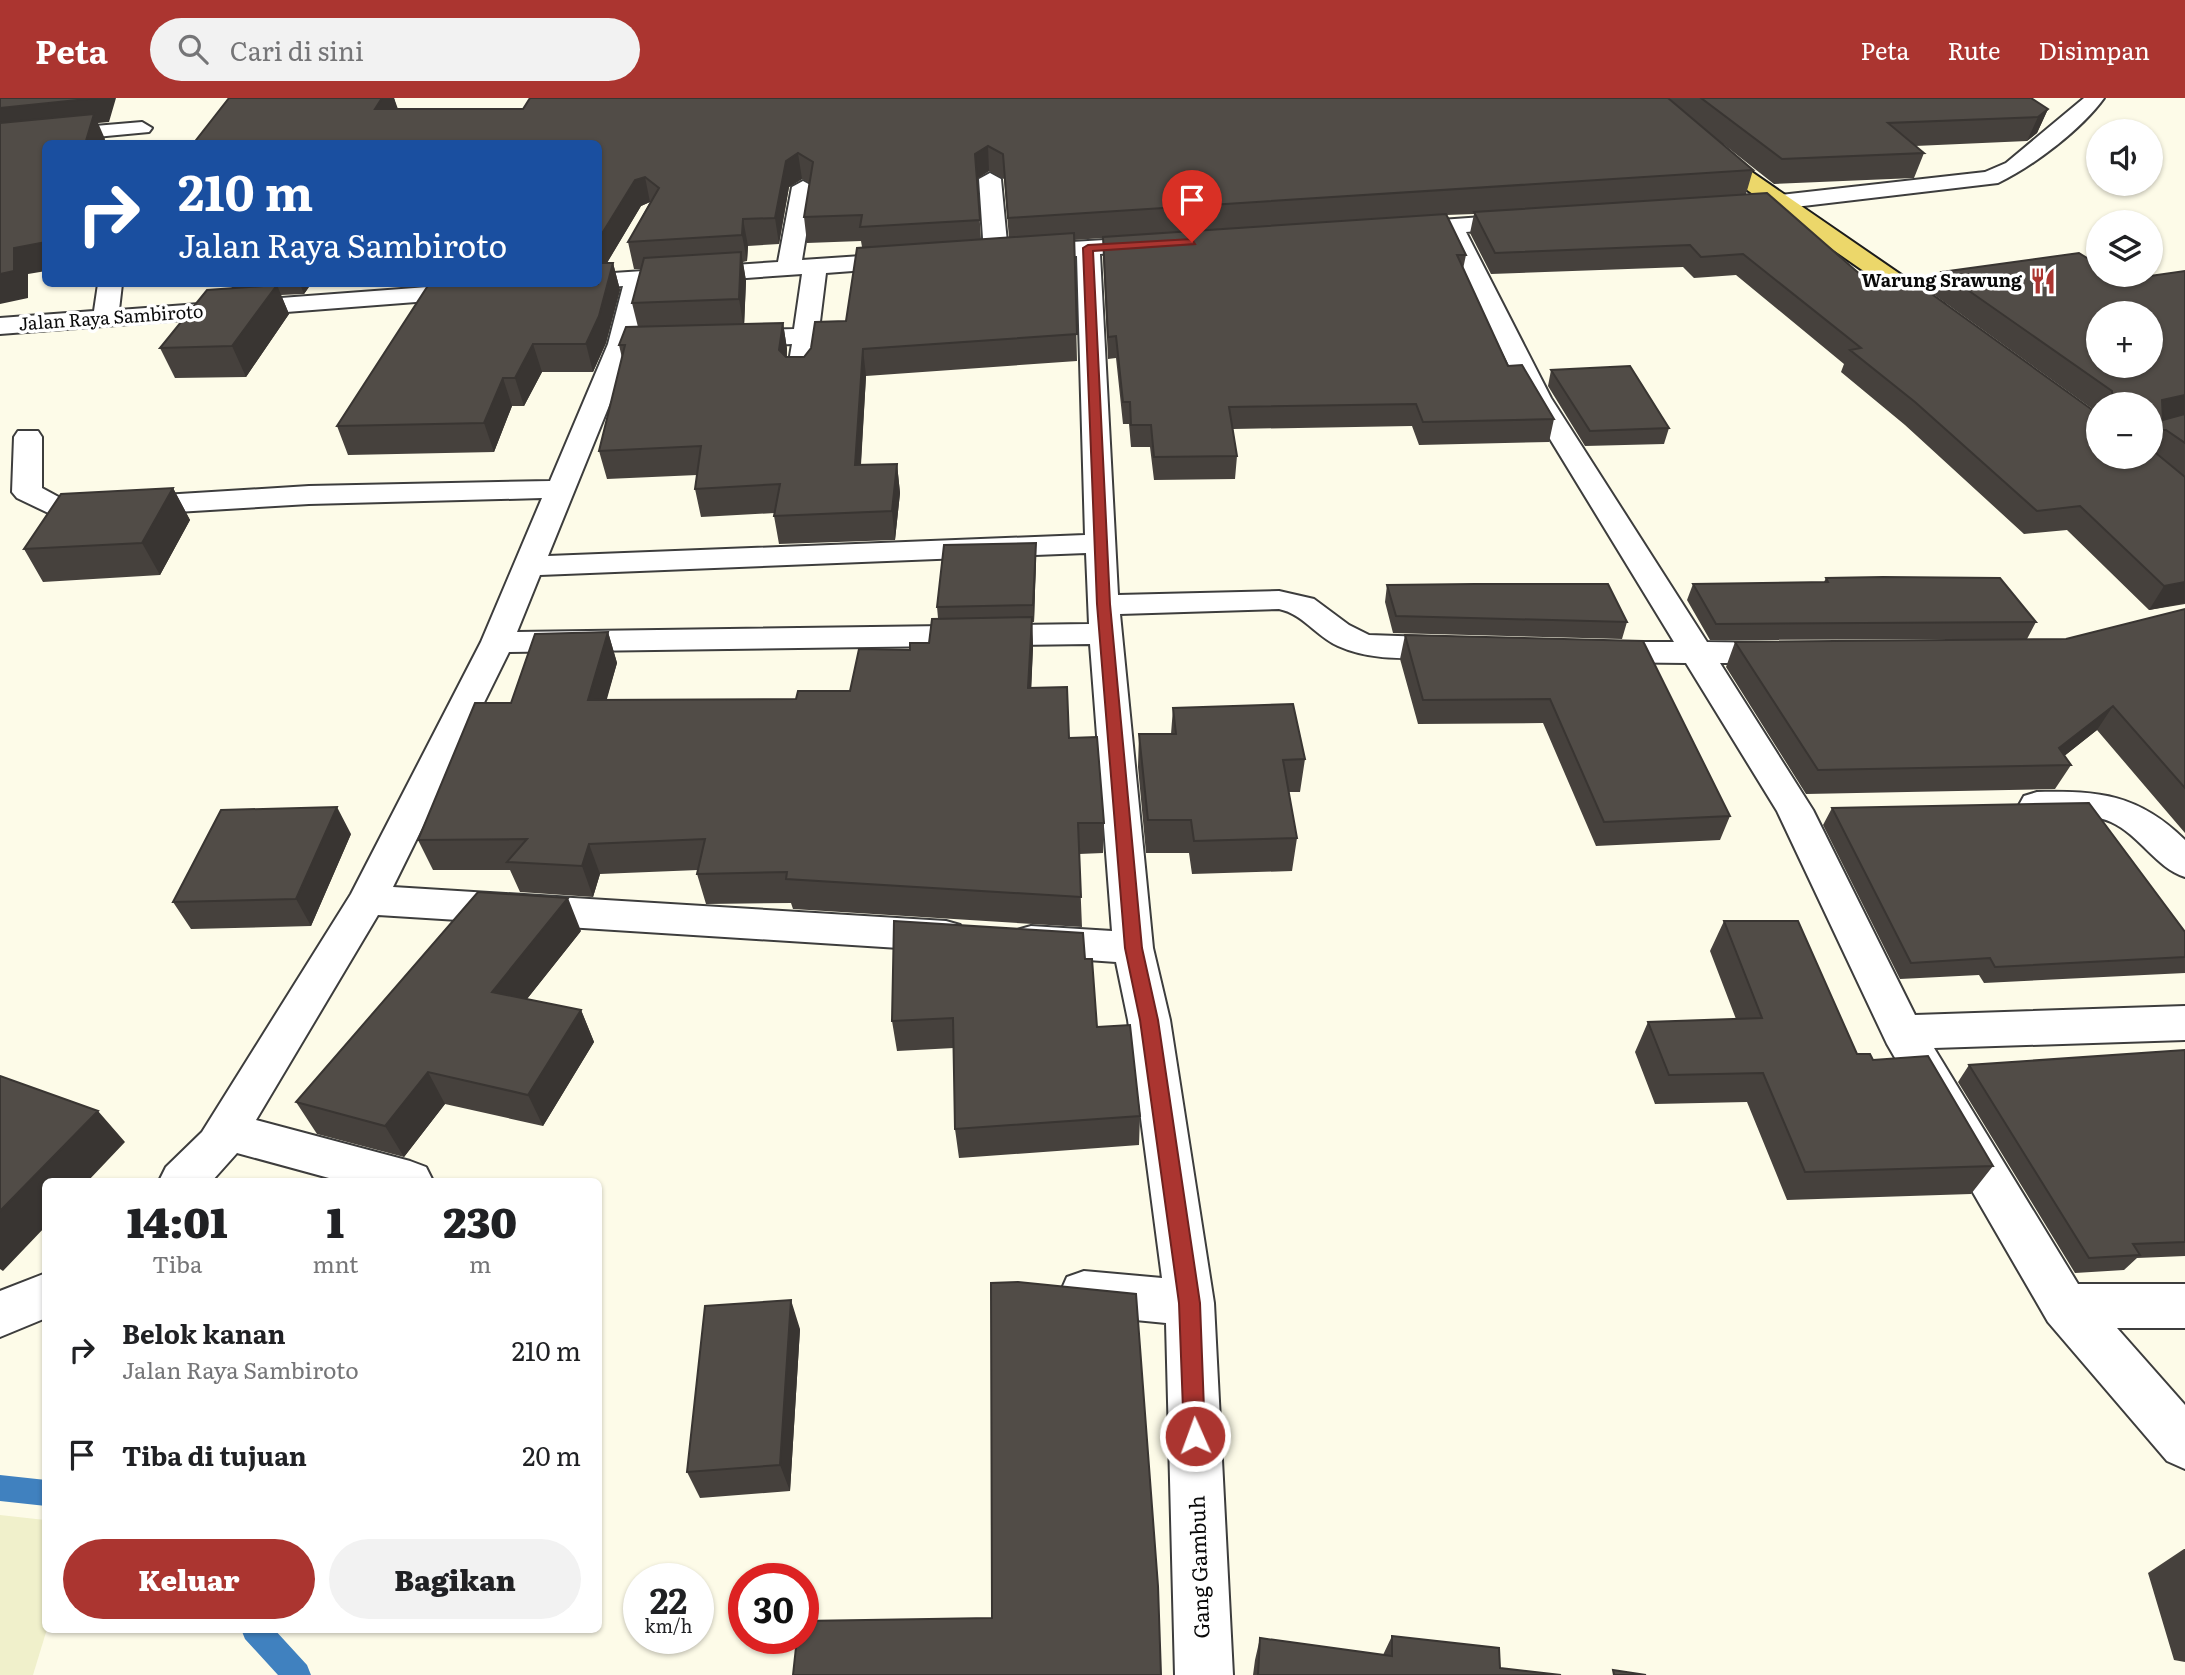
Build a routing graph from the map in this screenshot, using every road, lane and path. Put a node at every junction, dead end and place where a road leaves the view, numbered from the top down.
1 (2094, 98) edge
2 (1647, 104) edge
3 (148, 108) dead end
4 (141, 136) edge
5 (0, 140) edge
6 (990, 179) dead end
7 (803, 187) dead end
8 (1782, 204) junction
9 (1727, 207) edge
10 (1548, 220) edge
11 (1452, 226) junction
12 (1371, 231) edge
13 (1182, 242) edge
14 (1088, 248) junction
15 (996, 254) junction
16 (971, 256) edge
17 (932, 258) edge
18 (815, 267) junction
19 (789, 268) junction
20 (619, 273) edge
21 (110, 287) edge
22 (456, 287) edge
23 (105, 318) junction
24 (1956, 325) edge
25 (0, 326) edge
26 (807, 336) junction
27 (714, 340) edge
28 (800, 375) edge
29 (28, 437) dead end
30 (559, 489) junction
31 (1102, 543) junction
32 (528, 566) junction
33 (1105, 619) junction
34 (497, 642) junction
35 (1492, 649) edge
36 (1560, 651) edge
37 (1819, 653) edge
38 (1697, 654) junction
39 (1999, 806) edge
40 (1836, 809) edge
41 (1794, 810) junction
42 (2185, 863) edge
43 (367, 900) junction
44 (1133, 948) junction
45 (2185, 1023) edge
46 (1902, 1032) junction
47 (226, 1131) junction
48 (185, 1178) edge
49 (399, 1178) edge
50 (1043, 1290) edge
51 (42, 1297) edge
52 (1189, 1303) junction
53 (2065, 1306) junction
54 (2185, 1306) edge
55 (0, 1314) edge
56 (2185, 1443) edge
57 (1204, 1675) edge

1 - 8 street
2 - 8 main road
3 - 4 street
4 - 5 street
6 - 15 street
7 - 19 street
8 - 9 street
8 - 24 main road
10 - 11 street
11 - 12 street
11 - 38 street
13 - 14 street
14 - 15 street
14 - 31 street, Gang Gambuh
15 - 16 street
17 - 18 street
18 - 19 street
18 - 26 street
19 - 20 street
20 - 30 street
21 - 23 street
22 - 23 street, Jalan Raya Sambiroto
23 - 25 street, Jalan Raya Sambiroto
26 - 27 street
26 - 28 street
29 - 30 street
30 - 32 street
31 - 32 street
31 - 33 street, Gang Gambuh
32 - 34 street
33 - 34 street
33 - 35 street
33 - 44 street, Gang Gambuh
34 - 43 street
36 - 38 street
37 - 38 street
38 - 41 street
39 - 42 street
40 - 41 street
41 - 46 street
43 - 44 street
43 - 47 street
44 - 52 street, Gang Gambuh
45 - 46 street
46 - 53 street
47 - 48 street
47 - 49 street
50 - 52 street
51 - 55 street
52 - 57 street, Gang Gambuh
53 - 54 street
53 - 56 street

